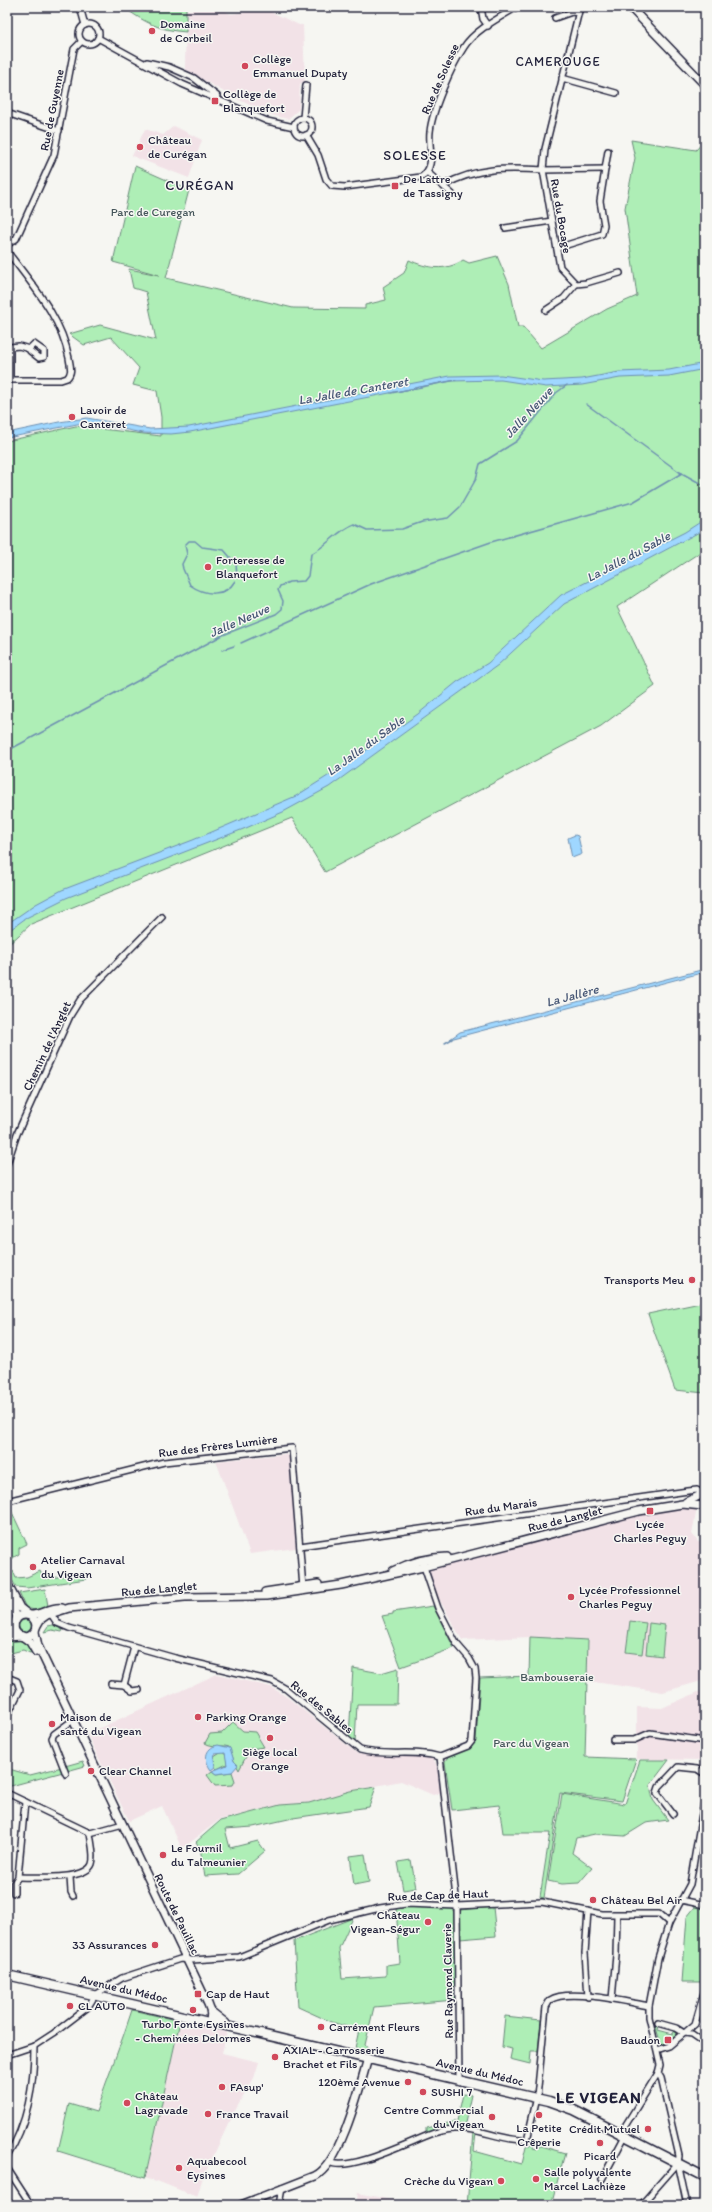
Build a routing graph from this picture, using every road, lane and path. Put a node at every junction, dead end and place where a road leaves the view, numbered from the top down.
1 (80, 7) edge
2 (481, 7) edge
3 (517, 7) edge
4 (580, 7) edge
5 (630, 7) edge
6 (700, 7) edge
7 (705, 12) edge
8 (578, 13) junction
9 (555, 18) dead end
10 (85, 25) junction
11 (488, 26) junction
12 (98, 38) junction
13 (82, 41) junction
14 (143, 61) junction
15 (174, 69) junction
16 (169, 77) junction
17 (562, 78) junction
18 (201, 82) junction
19 (306, 85) dead end
20 (705, 85) edge
21 (197, 90) junction
22 (616, 93) dead end
23 (224, 101) junction
24 (7, 113) edge
25 (303, 118) junction
26 (294, 127) junction
27 (58, 131) junction
28 (306, 135) junction
29 (608, 151) dead end
30 (604, 169) junction
31 (543, 170) junction
32 (427, 172) junction
33 (444, 185) junction
34 (452, 194) dead end
35 (552, 221) junction
36 (505, 228) dead end
37 (7, 245) edge
38 (557, 248) junction
39 (7, 251) edge
40 (620, 273) dead end
41 (576, 284) junction
42 (546, 310) dead end
43 (30, 348) dead end
44 (9, 380) edge
45 (162, 917) dead end
46 (7, 1164) edge
47 (704, 1493) edge
48 (7, 1501) edge
49 (682, 1504) junction
50 (704, 1508) edge
51 (300, 1546) junction
52 (423, 1564) junction
53 (7, 1585) edge
54 (303, 1589) junction
55 (7, 1594) edge
56 (68, 1608) junction
57 (51, 1614) junction
58 (29, 1616) junction
59 (15, 1623) junction
60 (35, 1629) junction
61 (7, 1636) edge
62 (22, 1636) junction
63 (134, 1647) junction
64 (7, 1677) edge
65 (111, 1684) dead end
66 (124, 1685) junction
67 (139, 1690) dead end
68 (7, 1716) edge
69 (72, 1721) junction
70 (613, 1740) dead end
71 (705, 1741) edge
72 (440, 1757) junction
73 (66, 1774) dead end
74 (705, 1774) edge
75 (7, 1793) edge
76 (705, 1796) edge
77 (25, 1802) junction
78 (673, 1814) dead end
79 (123, 1824) junction
80 (90, 1833) junction
81 (18, 1877) junction
82 (70, 1877) junction
83 (14, 1894) dead end
84 (74, 1896) dead end
85 (681, 1900) junction
86 (705, 1905) edge
87 (457, 1906) junction
88 (588, 1911) junction
89 (617, 1915) junction
90 (669, 1923) junction
91 (188, 1960) junction
92 (7, 1975) edge
93 (705, 1989) edge
94 (96, 1994) junction
95 (588, 1997) junction
96 (612, 1999) junction
97 (703, 2004) edge
98 (649, 2006) junction
99 (211, 2012) junction
100 (210, 2021) junction
101 (658, 2023) dead end
102 (235, 2028) junction
103 (684, 2034) junction
104 (705, 2043) edge
105 (34, 2046) junction
106 (657, 2050) junction
107 (7, 2055) edge
108 (368, 2058) junction
109 (658, 2073) junction
110 (459, 2079) junction
111 (537, 2097) junction
112 (622, 2135) junction
113 (7, 2157) edge
114 (329, 2162) junction
115 (678, 2163) junction
116 (7, 2168) edge
117 (705, 2177) edge
118 (602, 2179) dead end
119 (282, 2188) junction
120 (31, 2205) edge
121 (241, 2205) edge
122 (279, 2205) edge
123 (641, 2205) edge
124 (687, 2205) edge

1 - 10 street
2 - 11 street
3 - 11 street, Rue de Solesse
4 - 8 street, Rue du Bocage
5 - 20 street
6 - 7 street
8 - 9 street
8 - 17 street, Rue du Bocage
10 - 12 street
10 - 13 street
11 - 32 street, Rue de Solesse
12 - 13 street
12 - 14 street
13 - 27 street, Rue de Guyenne
14 - 15 street
14 - 16 street
15 - 16 street
15 - 18 street
16 - 21 street
17 - 22 street
17 - 31 street, Rue du Bocage
18 - 21 street
18 - 23 street
19 - 25 street
21 - 23 street
23 - 26 street
24 - 27 street
25 - 26 street
25 - 28 street
26 - 28 street
27 - 37 street, Rue de Guyenne
28 - 32 street
29 - 30 street
30 - 31 street
30 - 38 street
31 - 33 street
31 - 35 street, Rue du Bocage
32 - 33 street
33 - 34 street
35 - 36 street
35 - 38 street, Rue du Bocage
38 - 41 street, Rue du Bocage
39 - 44 street
40 - 41 street
41 - 42 street
43 - 44 street
45 - 46 street, Chemin de l'Anglet
47 - 49 street, Rue de Langlet
47 - 50 street
47 - 51 street, Rue du Marais
48 - 51 street, Rue des Frères Lumière
49 - 50 street, Rue de Langlet
49 - 52 street, Rue de Langlet
51 - 54 street, Rue des Frères Lumière
52 - 54 street, Rue de Langlet
52 - 72 street
53 - 58 street
54 - 56 street, Rue de Langlet
55 - 59 street
56 - 57 street, Rue de Langlet
56 - 58 street, Rue de Langlet
57 - 60 street, Rue de Langlet
57 - 63 street, Rue des Sables
58 - 59 street
58 - 60 street
59 - 61 street
59 - 62 street
60 - 62 street
60 - 69 street, Route de Pauillac
61 - 62 street
62 - 69 street, Route de Pauillac
63 - 66 street
63 - 72 street, Rue des Sables
64 - 68 street
65 - 66 street
66 - 67 street
69 - 73 street
69 - 79 street, Route de Pauillac
70 - 71 street
72 - 87 street
74 - 78 street
75 - 77 street
76 - 85 street
77 - 80 street
77 - 81 street
79 - 80 street
79 - 91 street, Route de Pauillac
80 - 82 street
81 - 82 street
81 - 83 street
82 - 84 street
85 - 86 street
85 - 90 street
87 - 88 street, Rue de Cap de Haut
87 - 91 street, Rue de Cap de Haut
87 - 110 street, Rue Raymond Claverie
88 - 89 street, Rue de Cap de Haut
88 - 95 street
89 - 90 street, Rue de Cap de Haut
89 - 96 street
90 - 98 street
91 - 94 street, Rue de Cap de Haut
91 - 99 street, Route de Pauillac
92 - 94 main road, Avenue du Médoc
93 - 97 street
94 - 100 main road, Avenue du Médoc
94 - 105 street
95 - 96 street
95 - 111 street
96 - 98 street
97 - 103 street
98 - 106 street
99 - 100 street
99 - 102 main road, Avenue du Médoc
100 - 102 main road, Avenue du Médoc
101 - 103 street
102 - 108 main road, Avenue du Médoc
103 - 104 street
103 - 106 street
105 - 107 street
105 - 113 street
106 - 109 street
108 - 110 main road, Avenue du Médoc
108 - 114 street
109 - 112 street
109 - 115 street
110 - 111 main road, Avenue du Médoc
111 - 112 main road, Avenue du Médoc
111 - 114 street
112 - 115 main road, Avenue du Médoc
112 - 118 street
114 - 119 street
115 - 117 main road, Avenue du Médoc
115 - 123 street
115 - 124 street
116 - 120 street
119 - 121 street
119 - 122 street

